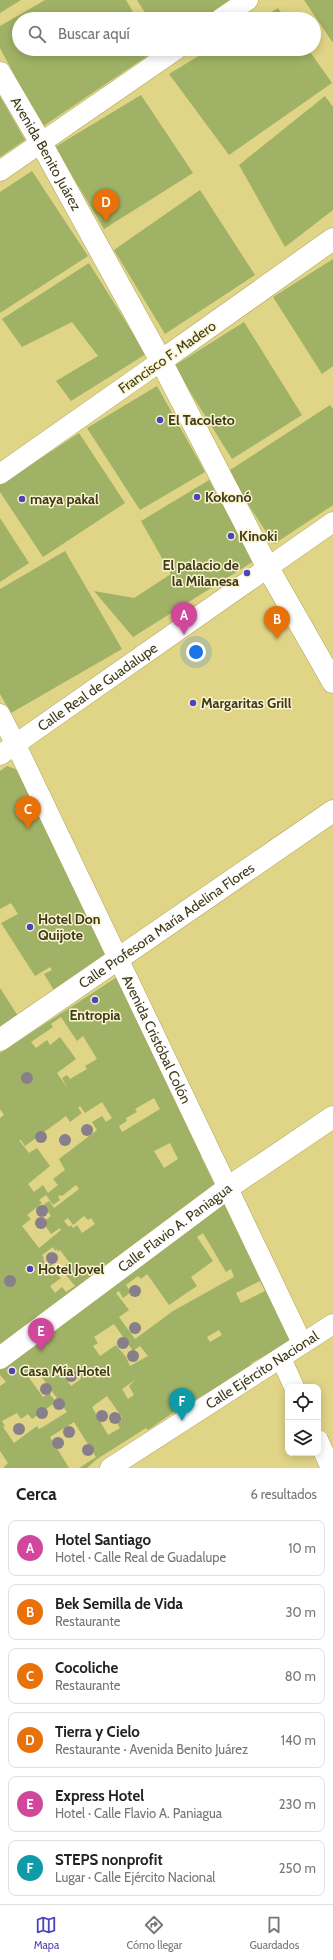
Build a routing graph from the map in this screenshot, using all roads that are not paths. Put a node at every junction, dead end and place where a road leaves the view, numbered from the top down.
1 (248, 0) edge
2 (230, 12) edge
3 (167, 56) edge
4 (0, 73) edge
5 (41, 143) junction
6 (0, 171) edge
7 (333, 239) edge
8 (162, 361) junction
9 (0, 474) edge
10 (333, 522) edge
11 (268, 568) junction
12 (333, 682) edge
13 (0, 714) edge
14 (16, 744) junction
15 (0, 756) edge
16 (333, 811) edge
17 (120, 958) junction
18 (0, 1040) edge
19 (333, 1117) edge
20 (229, 1187) junction
21 (333, 1324) edge
22 (302, 1343) junction
23 (0, 1358) edge
24 (281, 1358) junction
25 (293, 1384) edge
26 (321, 1446) edge
27 (110, 1468) edge
28 (331, 1468) edge

1 - 2 street
3 - 5 street
4 - 5 street, Avenida Benito Juárez
5 - 6 street
5 - 8 street, Avenida Benito Juárez
7 - 8 street, Francisco F. Madero
8 - 9 street, Francisco F. Madero
8 - 11 street, Avenida Benito Juárez
10 - 11 street, Calle Real de Guadalupe
11 - 12 street, Avenida Benito Juárez
11 - 14 street, Calle Real de Guadalupe
13 - 14 street, Avenida Cristóbal Colón
14 - 15 street, Calle Real de Guadalupe
14 - 17 street, Avenida Cristóbal Colón
16 - 17 street, Calle Profesora María Adelina Flores
17 - 18 street, Calle Profesora María Adelina Flores
17 - 20 street, Avenida Cristóbal Colón
19 - 20 street, Calle Flavio A. Paniagua
20 - 22 street, Avenida Cristóbal Colón
20 - 23 street, Calle Flavio A. Paniagua
21 - 22 street, Calle Ejército Nacional
22 - 24 street, Calle Ejército Nacional
24 - 25 street
24 - 27 street, Calle Ejército Nacional
26 - 28 street

